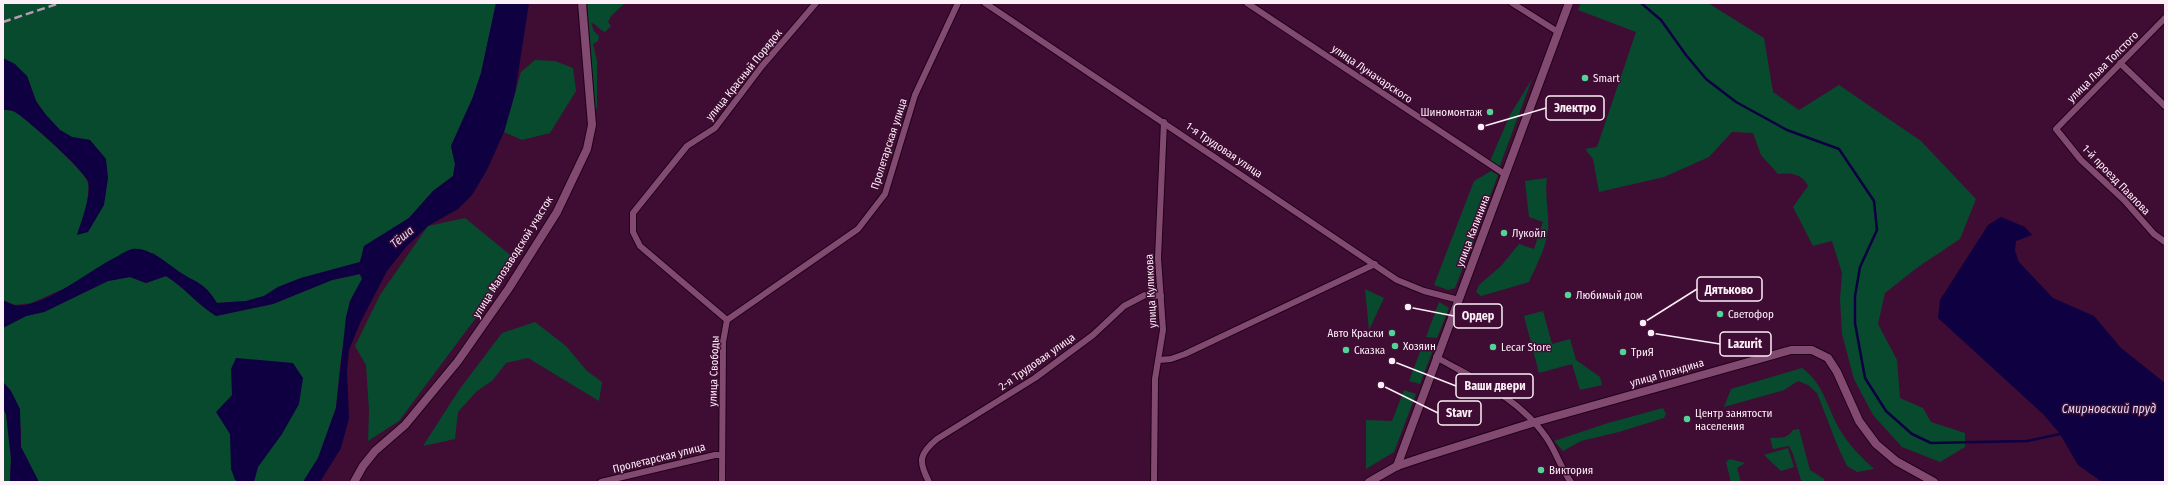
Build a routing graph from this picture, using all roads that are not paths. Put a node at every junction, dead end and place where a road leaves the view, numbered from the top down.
1 (582, 3) edge
2 (816, 3) edge
3 (958, 3) edge
4 (985, 3) edge
5 (1247, 3) edge
6 (1512, 3) edge
7 (1569, 3) edge
8 (2165, 18) edge
9 (1558, 32) junction
10 (2120, 63) junction
11 (2165, 106) edge
12 (1164, 122) junction
13 (2056, 129) joint
14 (1506, 175) junction
15 (2165, 242) edge
16 (1374, 264) junction
17 (1161, 296) junction
18 (1459, 300) junction
19 (727, 320) junction
20 (1436, 357) junction
21 (1159, 360) junction
22 (1535, 422) junction
23 (722, 455) junction
24 (1397, 466) junction
25 (1383, 478) edge
26 (354, 482) edge
27 (601, 482) edge
28 (722, 482) edge
29 (929, 482) edge
30 (1154, 482) edge
31 (1369, 482) edge
32 (1571, 482) edge
33 (1934, 482) edge

1 - 26 street, улица Малозаводской участок
2 - 19 street, улица Красный Порядок
3 - 19 street, Пролетарская улица
4 - 12 street, 1-я Трудовая улица
5 - 14 street, улица Луначарского
6 - 9 street
7 - 9 street, улица Калинина
8 - 10 street, улица Льва Толстого
9 - 14 street, улица Калинина
10 - 11 street
10 - 13 street, улица Льва Толстого
12 - 16 street, 1-я Трудовая улица
12 - 17 street, улица Куликова
13 - 15 street, 1-й проезд Павлова
14 - 18 street, улица Калинина
16 - 18 street, 1-я Трудовая улица
16 - 21 street
17 - 21 street, улица Куликова
17 - 29 street, 2-я Трудовая улица
18 - 20 street, улица Калинина
19 - 23 street, улица Свободы
20 - 22 street
20 - 24 street, улица Калинина
21 - 30 street, улица Куликова
22 - 24 street, улица Пландина
22 - 32 street
22 - 33 street, улица Пландина
23 - 27 street, Пролетарская улица
23 - 28 street, улица Свободы
24 - 25 street, улица Пландина
25 - 31 street, улица Пландина

